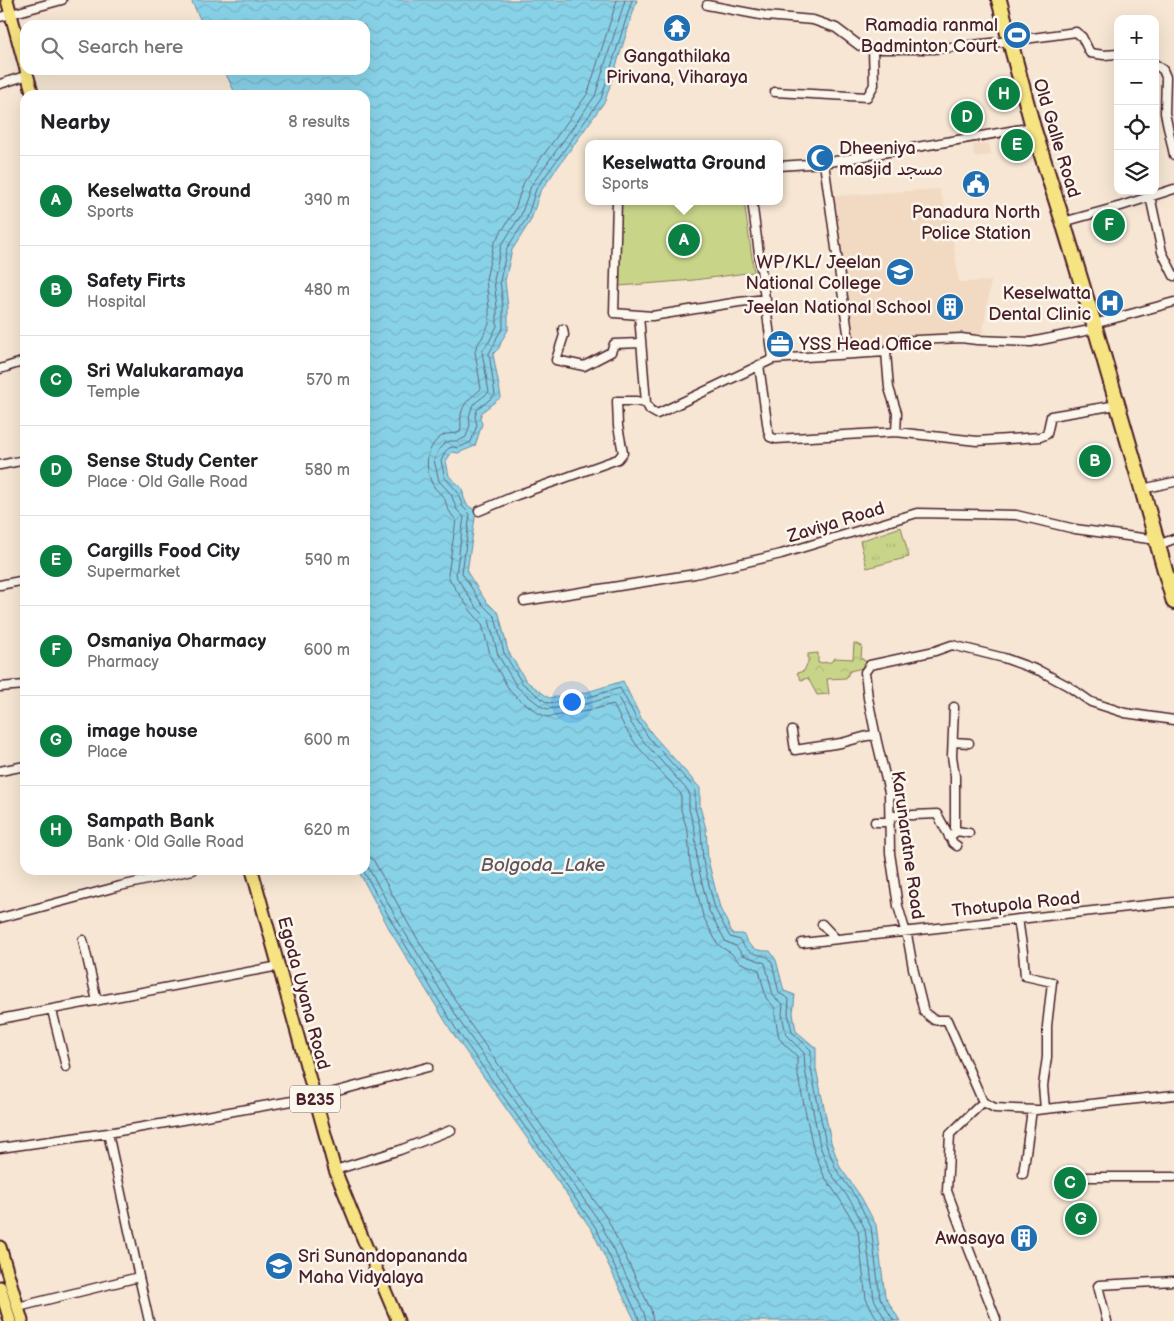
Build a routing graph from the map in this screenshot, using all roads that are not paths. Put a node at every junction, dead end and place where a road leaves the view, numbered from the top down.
1 (7, 0) edge
2 (62, 0) edge
3 (999, 0) edge
4 (707, 5) dead end
5 (5, 15) edge
6 (1010, 41) junction
7 (873, 49) junction
8 (20, 55) edge
9 (1114, 55) edge
10 (1159, 67) edge
11 (20, 74) edge
12 (27, 75) edge
13 (1170, 77) edge
14 (0, 84) edge
15 (31, 90) edge
16 (775, 92) dead end
17 (1033, 127) junction
18 (1174, 155) edge
19 (824, 164) junction
20 (783, 166) edge
21 (1174, 189) edge
22 (1150, 196) junction
23 (617, 205) edge
24 (753, 205) edge
25 (1063, 222) junction
26 (1174, 276) edge
27 (766, 299) junction
28 (1174, 302) edge
29 (639, 315) junction
30 (1094, 326) junction
31 (563, 329) dead end
32 (641, 343) junction
33 (886, 352) junction
34 (851, 354) junction
35 (773, 359) junction
36 (20, 363) edge
37 (759, 365) junction
38 (0, 369) edge
39 (646, 403) junction
40 (1117, 405) junction
41 (896, 432) junction
42 (20, 461) edge
43 (0, 465) edge
44 (1174, 482) edge
45 (1142, 489) junction
46 (479, 511) dead end
47 (1174, 539) edge
48 (1157, 542) junction
49 (20, 581) edge
50 (0, 586) edge
51 (524, 601) dead end
52 (1174, 602) edge
53 (20, 685) edge
54 (0, 687) edge
55 (954, 707) dead end
56 (1174, 720) edge
57 (792, 731) dead end
58 (875, 735) junction
59 (953, 742) junction
60 (969, 743) dead end
61 (20, 767) edge
62 (0, 771) edge
63 (890, 819) junction
64 (875, 822) dead end
65 (957, 831) junction
66 (969, 833) dead end
67 (949, 837) junction
68 (957, 846) dead end
69 (171, 875) edge
70 (253, 875) edge
71 (1174, 902) edge
72 (0, 918) edge
73 (1018, 919) junction
74 (822, 924) dead end
75 (905, 932) junction
76 (836, 939) junction
77 (83, 940) dead end
78 (802, 943) dead end
79 (279, 966) junction
80 (96, 1001) junction
81 (52, 1010) junction
82 (0, 1019) edge
83 (66, 1067) dead end
84 (428, 1067) dead end
85 (1174, 1095) edge
86 (315, 1097) junction
87 (983, 1102) junction
88 (1044, 1109) junction
89 (1032, 1110) junction
90 (451, 1130) dead end
91 (108, 1133) junction
92 (0, 1148) edge
93 (335, 1170) junction
94 (1023, 1174) dead end
95 (1083, 1177) dead end
96 (1174, 1177) edge
97 (0, 1247) edge
98 (139, 1277) junction
99 (1174, 1281) edge
100 (0, 1287) edge
101 (18, 1307) junction
102 (10, 1321) edge
103 (22, 1321) edge
104 (149, 1321) edge
105 (398, 1321) edge
106 (996, 1321) edge
107 (1107, 1321) edge

1 - 5 main road
2 - 5 street
3 - 6 highway, Old Galle Road
4 - 7 street
5 - 8 main road
6 - 7 street
6 - 9 street
6 - 17 highway, Old Galle Road
7 - 16 street
10 - 13 street
11 - 14 street
12 - 15 main road
13 - 18 street
17 - 19 street
17 - 25 highway, Old Galle Road
19 - 20 street
19 - 34 street
21 - 22 street
22 - 25 street
22 - 26 street
23 - 29 street
24 - 27 street
25 - 30 highway, Old Galle Road
27 - 29 street
27 - 35 street
28 - 30 street
29 - 32 street
30 - 33 street
30 - 40 highway, Old Galle Road
31 - 32 street
32 - 39 street
33 - 34 street
33 - 41 street
34 - 35 street
35 - 37 street
36 - 38 street
37 - 39 street
37 - 41 street
39 - 46 street
40 - 41 street
40 - 45 highway, Old Galle Road
42 - 43 street
44 - 45 street
45 - 48 highway, Old Galle Road
47 - 48 street
48 - 51 street, Zaviya Road
48 - 52 highway, Old Galle Road
49 - 50 street
53 - 54 street
55 - 59 street
56 - 58 street, Karunaratne Road
57 - 58 street
58 - 63 street, Karunaratne Road
59 - 60 street
59 - 65 street
61 - 62 street
63 - 64 street
63 - 67 street
63 - 75 street, Karunaratne Road
65 - 66 street
65 - 67 street
67 - 68 street
69 - 72 street
70 - 79 main road, Egoda Uyana Road / B235
71 - 73 street, Thotupola Road
73 - 75 street, Thotupola Road
73 - 88 street
74 - 76 street
75 - 76 street, Thotupola Road
75 - 87 street, Karunaratne Road
76 - 78 street, Thotupola Road
77 - 80 street
79 - 80 street
79 - 86 main road, Egoda Uyana Road / B235
80 - 81 street
81 - 82 street
81 - 83 street
84 - 86 street
85 - 88 street
86 - 91 street
86 - 93 main road, Egoda Uyana Road / B235
87 - 89 street
87 - 106 street
88 - 89 street
89 - 94 street
90 - 93 street
91 - 92 street
91 - 98 street
93 - 105 main road, Egoda Uyana Road / B235
95 - 96 street
97 - 101 main road
98 - 101 street
98 - 104 street
99 - 107 street
100 - 102 main road
101 - 103 main road

